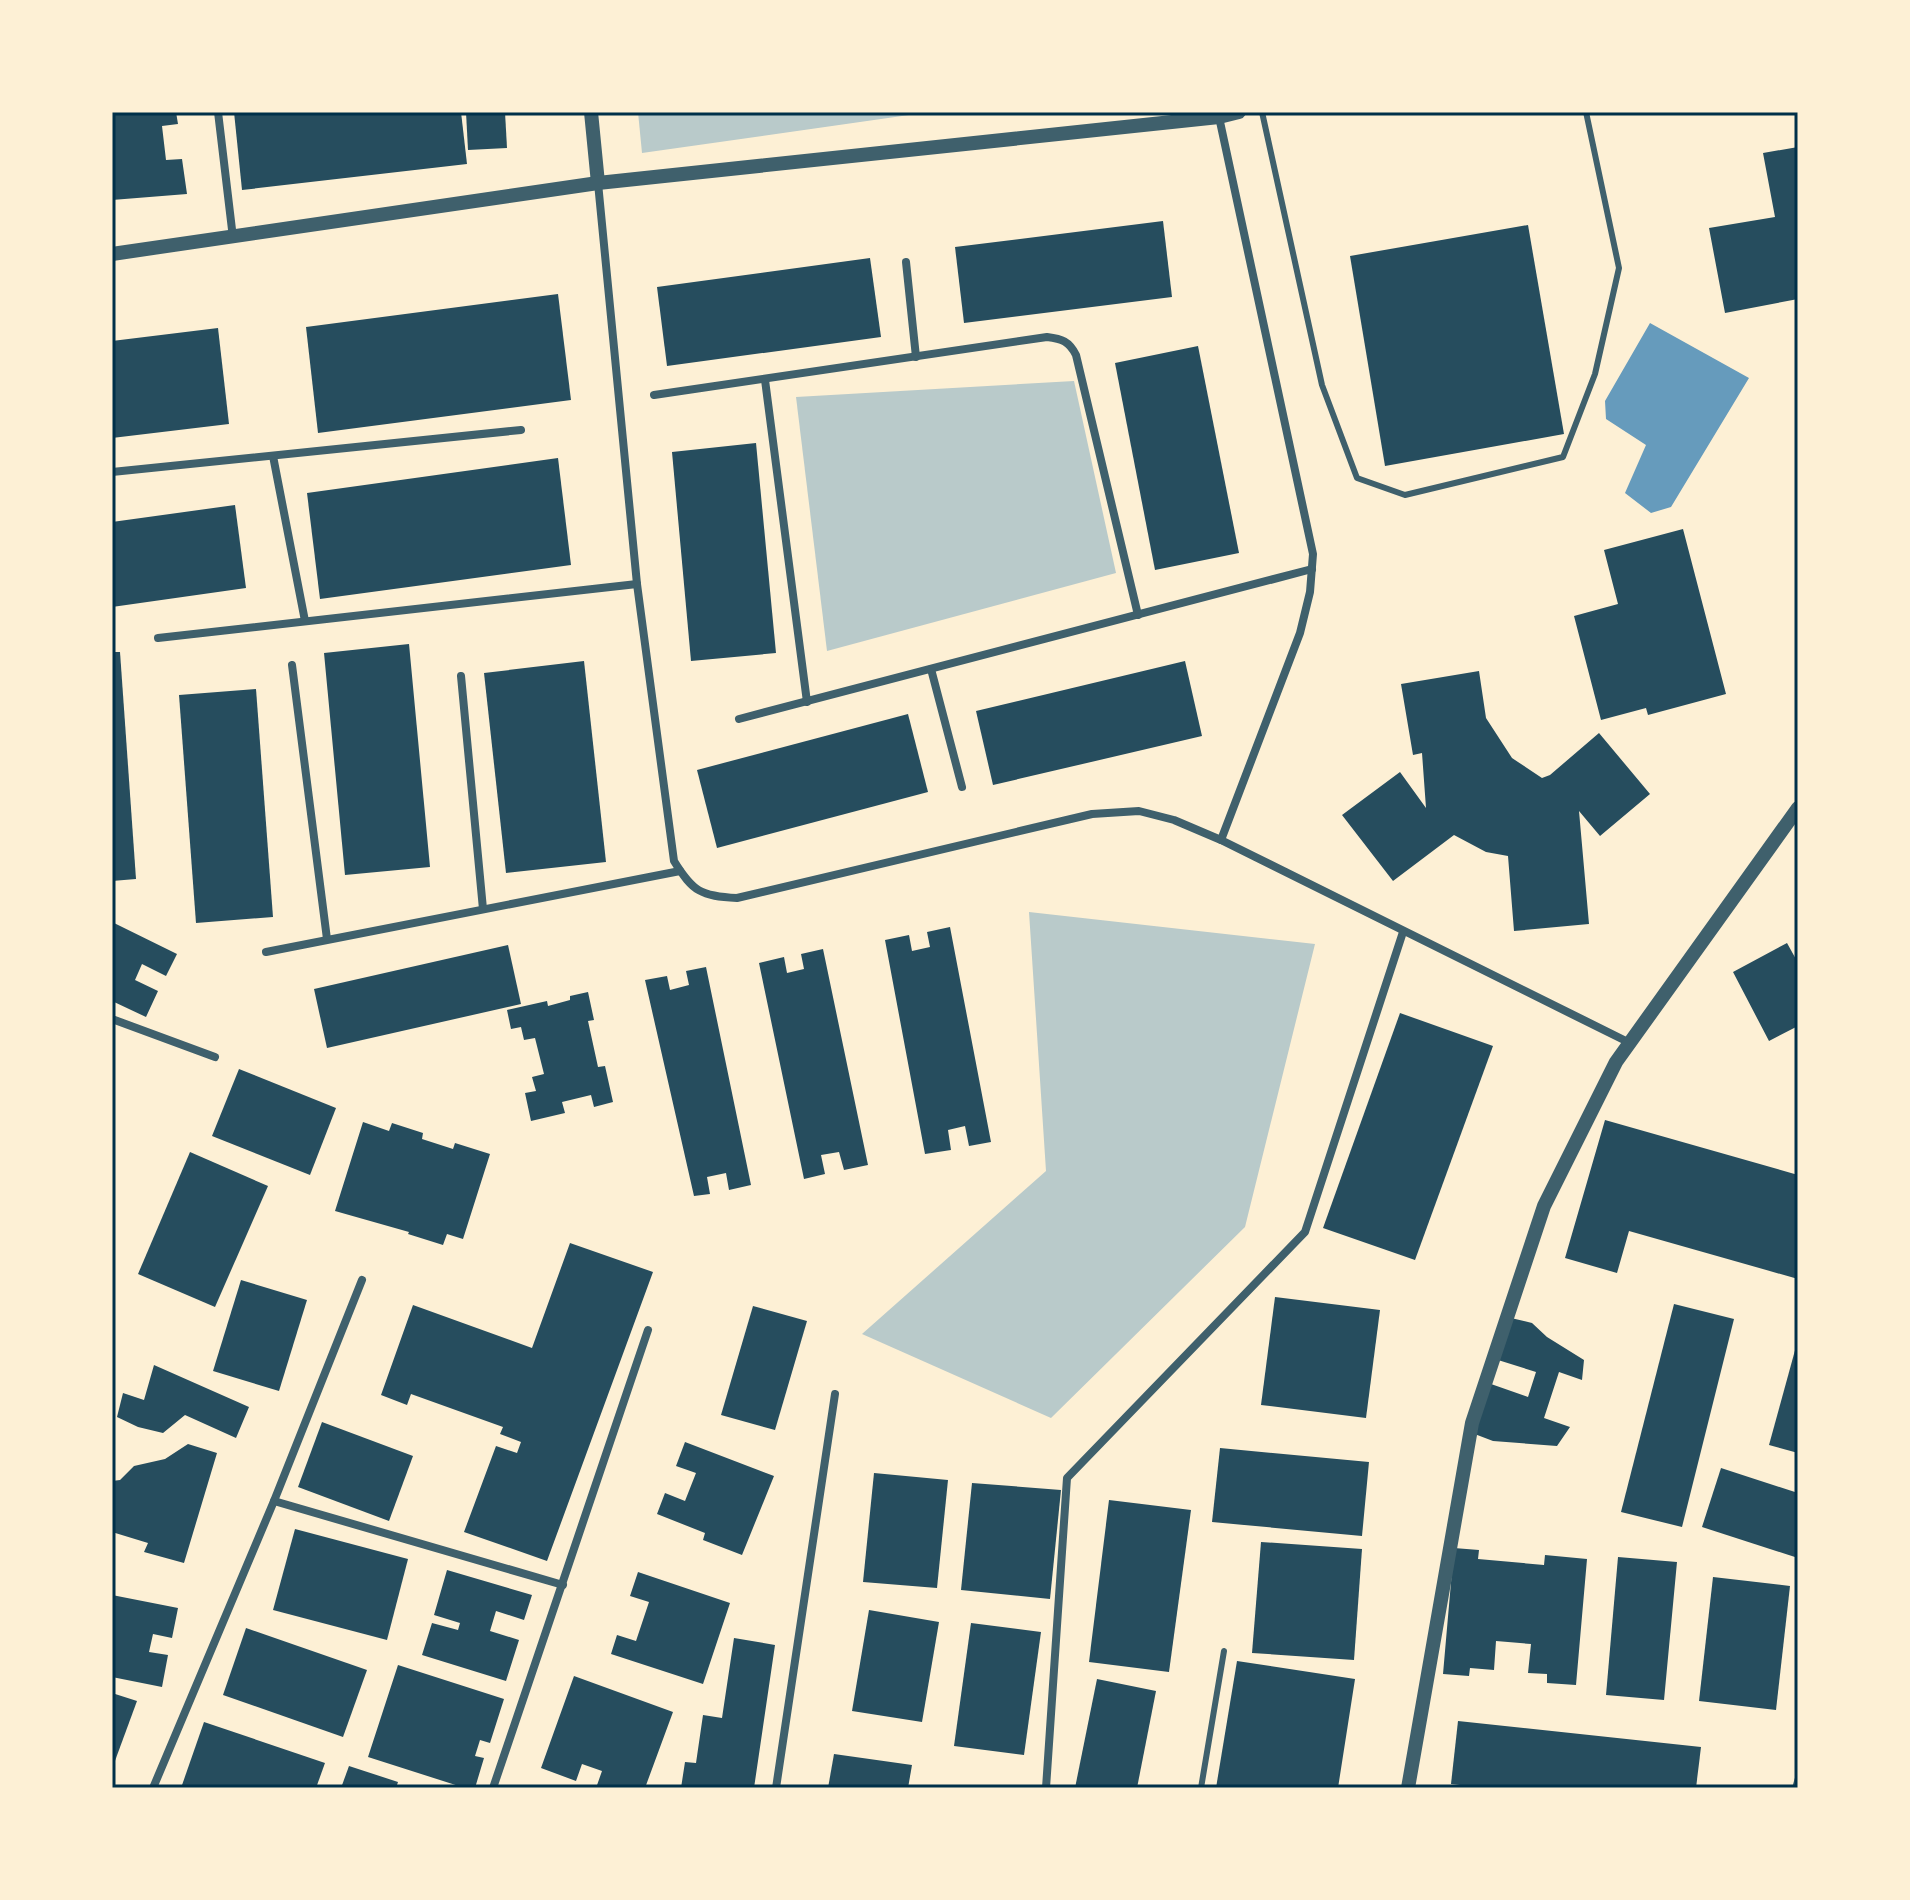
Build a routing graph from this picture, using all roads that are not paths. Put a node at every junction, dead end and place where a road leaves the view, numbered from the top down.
1 (218, 112) edge
2 (591, 112) edge
3 (1239, 112) edge
4 (1262, 112) edge
5 (1586, 112) edge
6 (1219, 117) junction
7 (598, 183) junction
8 (233, 238) junction
9 (112, 254) edge
10 (906, 262) dead end
11 (916, 357) junction
12 (765, 380) junction
13 (654, 395) dead end
14 (521, 430) dead end
15 (273, 456) junction
16 (112, 472) edge
17 (1312, 569) junction
18 (637, 584) junction
19 (1138, 615) junction
20 (305, 621) junction
21 (158, 638) dead end
22 (292, 665) dead end
23 (931, 669) junction
24 (461, 676) dead end
25 (807, 702) junction
26 (739, 719) dead end
27 (962, 787) dead end
28 (1798, 808) edge
29 (1221, 840) junction
30 (680, 871) junction
31 (483, 909) junction
32 (1403, 932) junction
33 (327, 939) junction
34 (266, 952) dead end
35 (112, 1019) edge
36 (1630, 1043) junction
37 (215, 1057) dead end
38 (362, 1280) dead end
39 (648, 1330) dead end
40 (835, 1394) dead end
41 (274, 1501) junction
42 (563, 1585) junction
43 (1224, 1651) dead end
44 (1798, 1778) edge
45 (153, 1788) edge
46 (493, 1788) edge
47 (776, 1788) edge
48 (1046, 1788) edge
49 (1201, 1788) edge
50 (1408, 1788) edge
51 (1795, 1788) edge

1 - 8 street
2 - 7 street
3 - 6 street
4 - 5 lane
6 - 7 street
6 - 17 street
7 - 8 street
7 - 18 street
8 - 9 street
10 - 11 street
11 - 12 street
11 - 19 street
12 - 13 street
12 - 25 street
14 - 15 street
15 - 16 street
15 - 20 street
17 - 19 street
17 - 29 street
18 - 20 street
18 - 30 street
19 - 23 street
20 - 21 street
22 - 33 street
23 - 25 street
23 - 27 street
24 - 31 street
25 - 26 street
28 - 36 street
29 - 30 street
29 - 32 street
30 - 31 street
31 - 33 street
32 - 36 street
32 - 48 street
33 - 34 street
35 - 37 street
36 - 50 street
38 - 41 street
39 - 42 street
40 - 47 street
41 - 42 street
41 - 45 street
42 - 46 street
43 - 49 lane
44 - 51 lane

